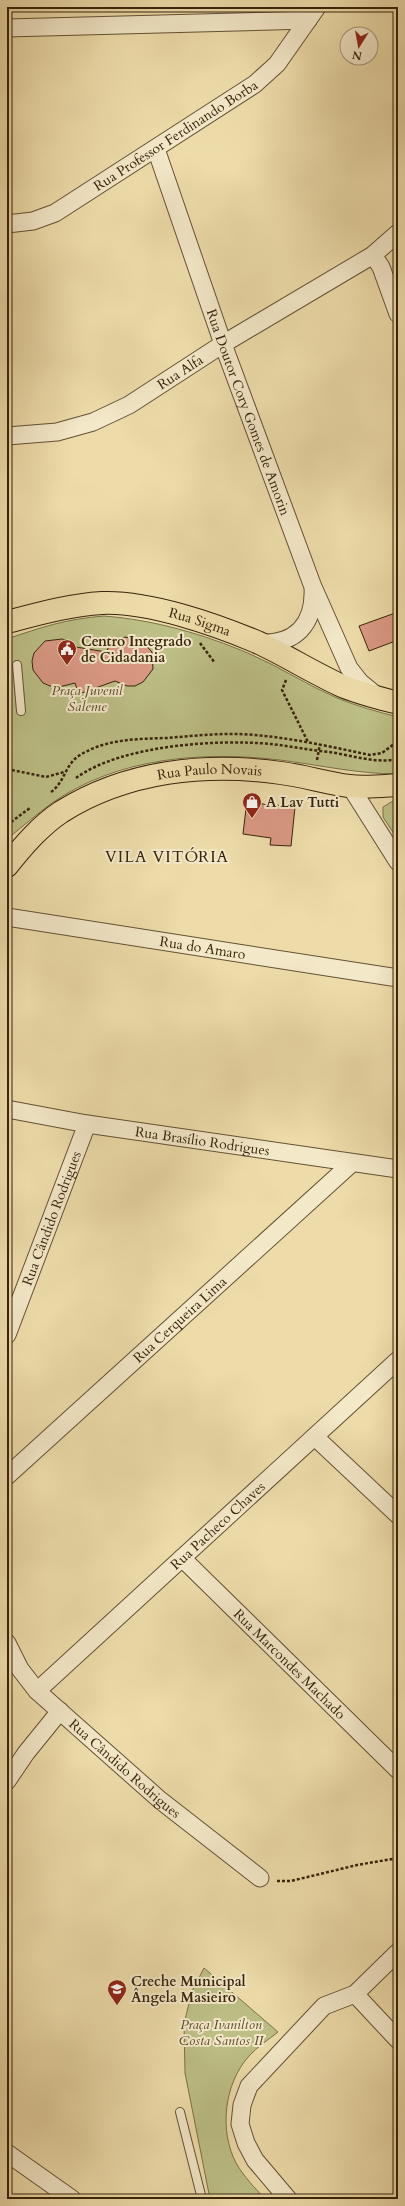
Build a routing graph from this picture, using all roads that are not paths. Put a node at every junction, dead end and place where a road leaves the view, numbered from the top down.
1 (313, 14) edge
2 (7, 28) edge
3 (156, 149) junction
4 (7, 224) edge
5 (398, 233) edge
6 (373, 255) junction
7 (398, 314) edge
8 (223, 344) junction
9 (7, 436) edge
10 (313, 587) junction
11 (7, 622) edge
12 (257, 643) junction
13 (17, 665) dead end
14 (389, 701) edge
15 (21, 711) dead end
16 (398, 785) edge
17 (350, 786) junction
18 (32, 836) junction
19 (7, 855) edge
20 (398, 862) edge
21 (7, 866) edge
22 (7, 917) edge
23 (398, 978) edge
24 (7, 1108) edge
25 (87, 1124) junction
26 (352, 1163) junction
27 (398, 1169) edge
28 (7, 1335) edge
29 (398, 1360) edge
30 (314, 1437) junction
31 (7, 1476) edge
32 (398, 1515) edge
33 (182, 1558) junction
34 (7, 1643) edge
35 (37, 1691) junction
36 (60, 1711) junction
37 (398, 1770) edge
38 (7, 1781) edge
39 (260, 1878) road end
40 (398, 1952) edge
41 (355, 1994) junction
42 (398, 2040) edge
43 (180, 2112) dead end
44 (7, 2153) edge
45 (72, 2199) edge
46 (202, 2199) edge
47 (288, 2199) edge

1 - 2 street
1 - 3 street, Rua Professor Ferdinando Borba
3 - 4 street, Rua Professor Ferdinando Borba
3 - 8 street, Rua Doutor Cory Gomes de Amorin
5 - 6 street, Rua Alfa
6 - 7 street
6 - 8 street, Rua Alfa
8 - 9 street, Rua Alfa
8 - 10 street, Rua Doutor Cory Gomes de Amorin
10 - 12 street, Rua Doutor Cory Gomes de Amorin
10 - 14 street
11 - 12 main road, Rua Sigma
12 - 14 main road, Rua Sigma
13 - 15 lane
16 - 17 main road, Rua Paulo Novais
17 - 18 main road, Rua Paulo Novais
17 - 20 street
18 - 19 main road
18 - 21 main road, Rua Paulo Novais
22 - 23 street, Rua do Amaro
24 - 25 street, Rua Brasílio Rodrigues
25 - 26 street, Rua Brasílio Rodrigues
25 - 28 street, Rua Cândido Rodrigues
26 - 27 street, Rua Brasílio Rodrigues
26 - 31 street, Rua Cerqueira Lima
29 - 30 street, Rua Pacheco Chaves
30 - 32 street
30 - 33 street, Rua Pacheco Chaves
33 - 35 street, Rua Pacheco Chaves
33 - 37 street, Rua Marcondes Machado
34 - 35 street, Rua Cândido Rodrigues
35 - 36 street, Rua Cândido Rodrigues
36 - 38 street
36 - 39 street, Rua Cândido Rodrigues
40 - 41 street
41 - 42 street
41 - 47 street
43 - 46 lane
44 - 45 street

